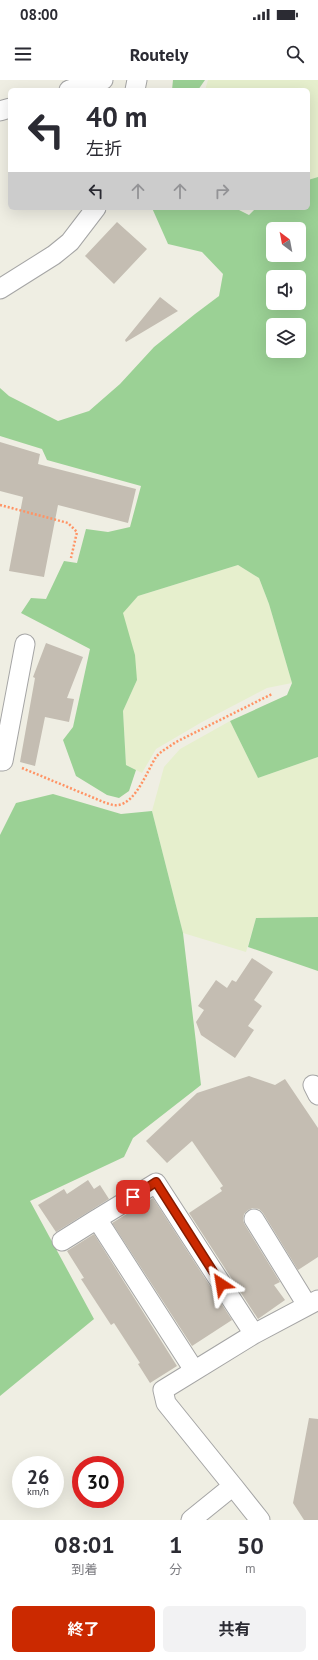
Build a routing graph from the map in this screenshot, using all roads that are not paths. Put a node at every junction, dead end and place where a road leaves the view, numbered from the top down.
1 (103, 80) edge
2 (76, 88) edge
3 (94, 210) edge
4 (0, 289) edge
5 (25, 644) dead end
6 (2, 761) edge
7 (97, 1219) junction
8 (254, 1219) dead end
9 (62, 1241) dead end
10 (313, 1303) edge
11 (254, 1334) junction
12 (194, 1370) junction
13 (233, 1486) junction
14 (191, 1520) edge
15 (260, 1520) edge

1 - 2 street
3 - 4 street
5 - 6 street
7 - 9 street
7 - 11 street
7 - 12 street
8 - 10 street
10 - 11 street
11 - 12 street
12 - 13 street
13 - 14 street
13 - 15 street

